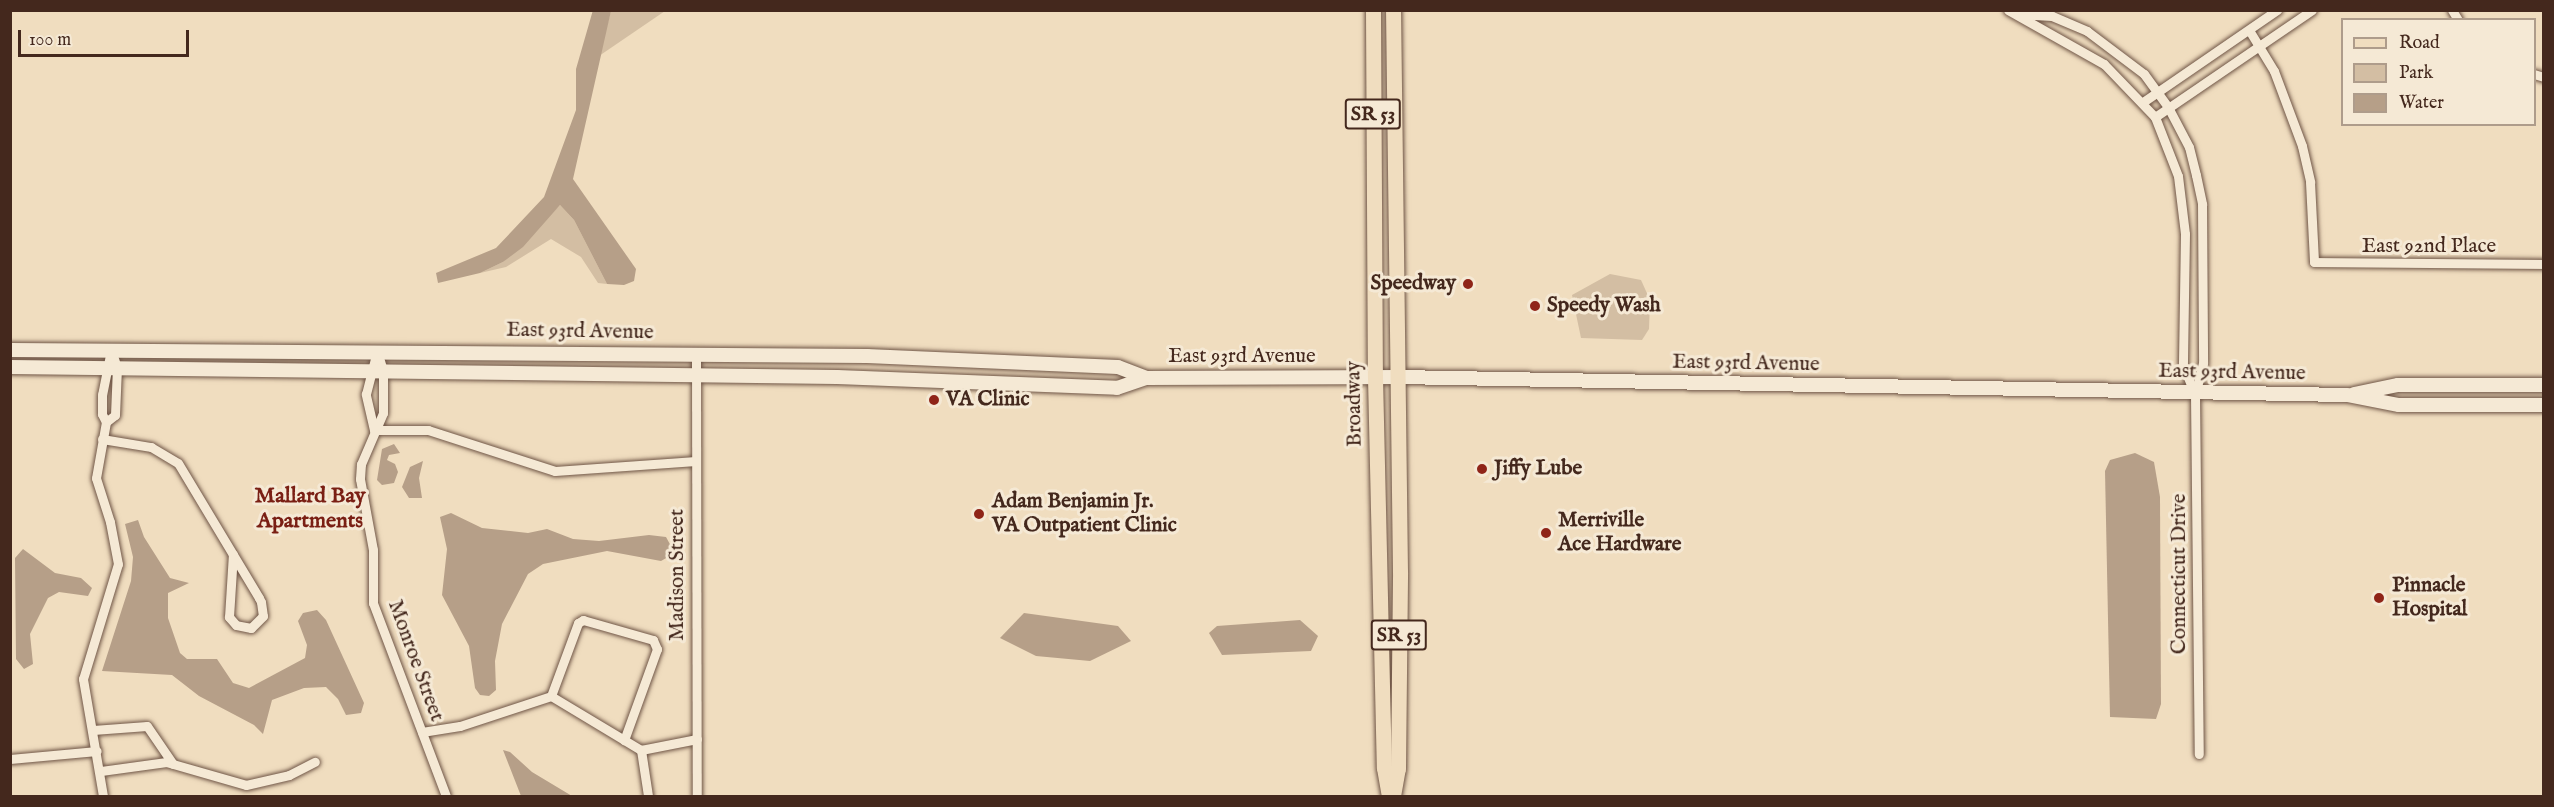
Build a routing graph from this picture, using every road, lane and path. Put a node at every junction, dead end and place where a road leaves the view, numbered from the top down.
1 (1373, 10) edge
2 (1393, 10) edge
3 (2277, 10) edge
4 (2312, 10) edge
5 (2012, 12) edge
6 (2249, 30) junction
7 (2258, 46) junction
8 (2158, 93) junction
9 (2143, 102) junction
10 (2168, 107) junction
11 (2155, 117) junction
12 (2544, 264) edge
13 (10, 350) edge
14 (111, 351) junction
15 (377, 351) junction
16 (696, 354) junction
17 (10, 367) edge
18 (111, 368) junction
19 (376, 371) junction
20 (697, 375) junction
21 (1375, 377) junction
22 (1398, 377) junction
23 (1146, 378) junction
24 (2544, 385) edge
25 (2195, 394) junction
26 (2346, 395) junction
27 (2544, 405) edge
28 (106, 422) junction
29 (374, 430) junction
30 (102, 439) junction
31 (696, 461) junction
32 (233, 554) junction
33 (550, 696) junction
34 (93, 730) junction
35 (422, 732) junction
36 (697, 739) junction
37 (624, 740) junction
38 (641, 750) junction
39 (97, 751) junction
40 (2199, 754) dead end
41 (10, 759) edge
42 (315, 762) dead end
43 (173, 764) junction
44 (101, 771) junction
45 (103, 796) edge
46 (446, 796) edge
47 (648, 796) edge
48 (697, 796) edge
49 (1391, 796) edge

1 - 21 main road, Broadway / SR 53
2 - 22 main road, Broadway / SR 53
3 - 6 street
4 - 7 street
5 - 8 street, Connecticut Drive
5 - 9 street, Connecticut Drive
6 - 7 street
6 - 8 street
7 - 10 street
7 - 12 street, East 92nd Place
8 - 9 street
8 - 10 street, Connecticut Drive
9 - 11 street, Connecticut Drive
10 - 11 street
10 - 25 street, Connecticut Drive
11 - 25 street, Connecticut Drive
13 - 14 street, East 93rd Avenue
14 - 15 street, East 93rd Avenue
14 - 18 street
15 - 16 street, East 93rd Avenue
15 - 19 street, Monroe Street
16 - 20 street, Madison Street
16 - 23 street, East 93rd Avenue
17 - 18 street, East 93rd Avenue
18 - 19 street, East 93rd Avenue
18 - 28 street
18 - 28 street
19 - 20 street, East 93rd Avenue
19 - 29 street, Monroe Street
19 - 29 street, Monroe Street
20 - 23 street, East 93rd Avenue
20 - 31 street, Madison Street
21 - 22 street, East 93rd Avenue
21 - 23 street, East 93rd Avenue
21 - 49 main road, Broadway / SR 53
22 - 25 street, East 93rd Avenue
22 - 49 main road, Broadway / SR 53
24 - 26 street, East 93rd Avenue
25 - 26 street, East 93rd Avenue
25 - 40 street, Connecticut Drive
26 - 27 street, East 93rd Avenue
28 - 30 street
29 - 31 street
29 - 35 street, Monroe Street
30 - 32 street
30 - 34 street
31 - 36 street, Madison Street
32 - 32 street
33 - 35 street
33 - 37 street
33 - 37 street
34 - 39 street
34 - 43 street
35 - 46 street, Monroe Street
36 - 38 street
36 - 48 street, Madison Street
37 - 38 street
38 - 47 street
39 - 41 street
39 - 44 street
42 - 43 street
43 - 44 street
44 - 45 street

